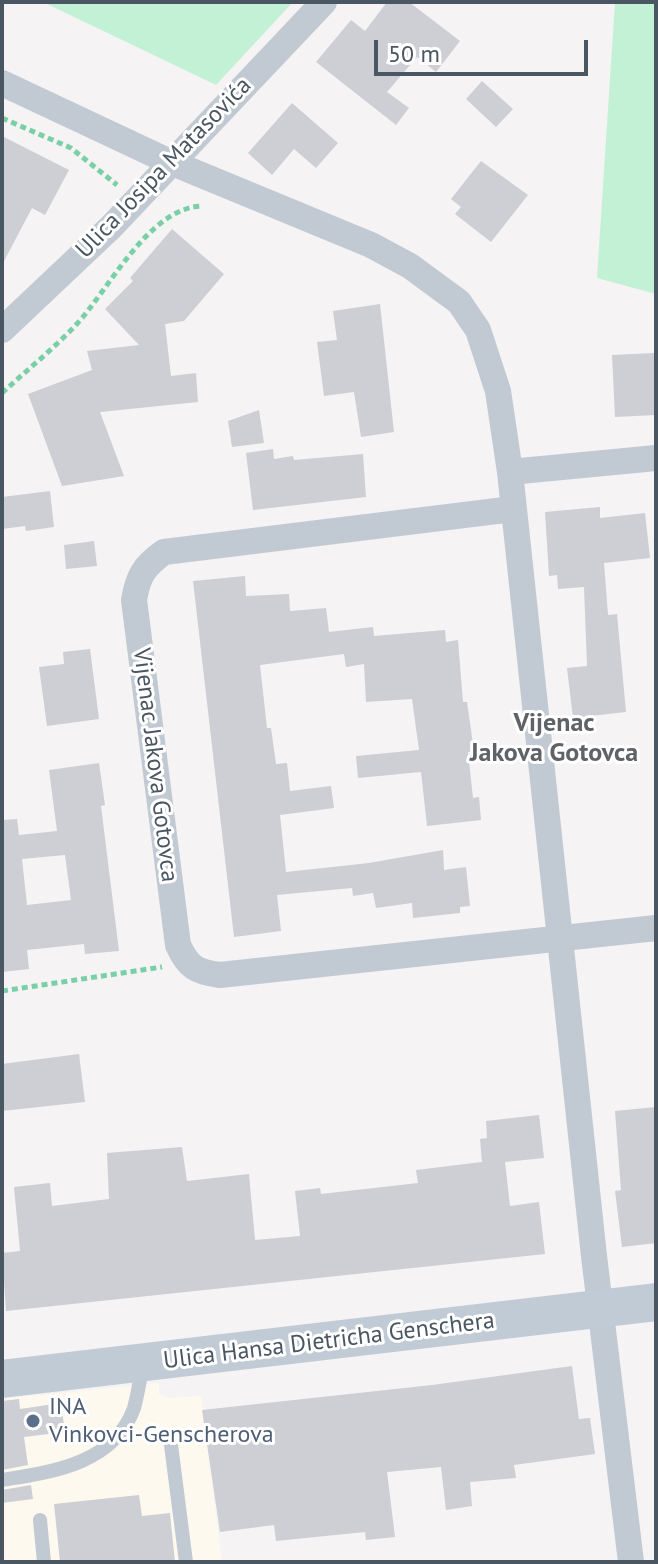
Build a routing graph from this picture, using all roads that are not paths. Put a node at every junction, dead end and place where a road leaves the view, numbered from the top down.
1 (324, 2) edge
2 (2, 83) edge
3 (170, 162) junction
4 (2, 330) edge
5 (656, 458) edge
6 (510, 472) junction
7 (513, 509) junction
8 (656, 928) edge
9 (559, 940) junction
10 (656, 1302) edge
11 (600, 1309) junction
12 (143, 1363) junction
13 (2, 1379) edge
14 (171, 1445) dead end
15 (2, 1480) edge
16 (40, 1520) dead end
17 (44, 1562) edge
18 (186, 1562) edge
19 (631, 1562) edge

1 - 3 street, Ulica Josipa Matasovića
2 - 3 street
3 - 4 street, Ulica Josipa Matasovića
3 - 6 street
5 - 6 street
6 - 7 street
7 - 9 street
7 - 9 street, Vijenac Jakova Gotovca
8 - 9 street
9 - 11 street
10 - 11 main road, Ulica Hansa Dietricha Genschera
11 - 12 main road, Ulica Hansa Dietricha Genschera
11 - 19 street
12 - 13 main road, Ulica Hansa Dietricha Genschera
12 - 15 lane
14 - 18 lane
16 - 17 lane

